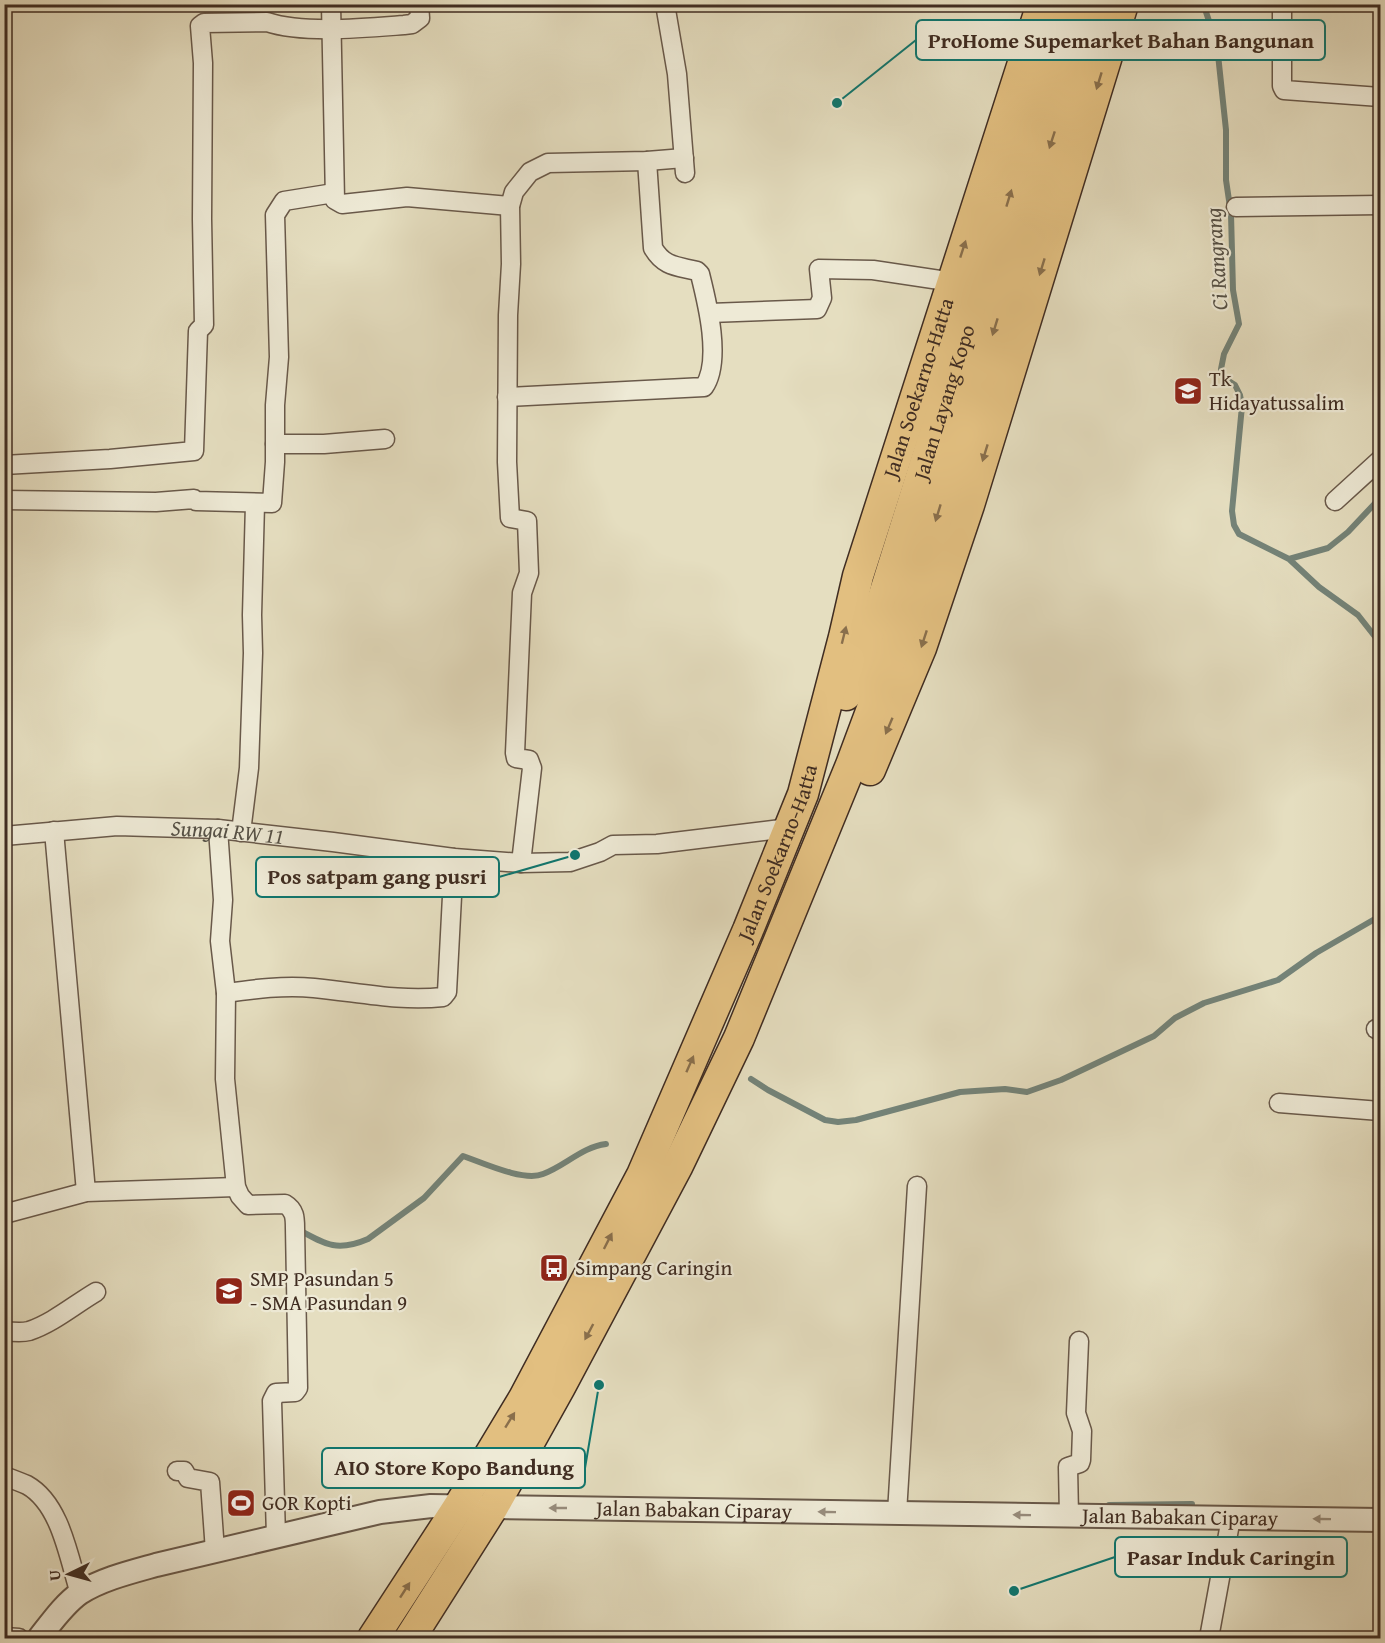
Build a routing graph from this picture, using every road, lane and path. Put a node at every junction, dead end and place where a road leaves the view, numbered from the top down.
1 (331, 4) edge
2 (419, 4) edge
3 (665, 4) edge
4 (1042, 4) edge
5 (1069, 4) edge
6 (1095, 4) edge
7 (1123, 4) edge
8 (1282, 4) edge
9 (331, 29) junction
10 (1380, 78) edge
11 (1379, 97) edge
12 (647, 161) junction
13 (334, 193) junction
14 (1380, 205) edge
15 (510, 206) junction
16 (1236, 207) dead end
17 (953, 282) junction
18 (710, 313) junction
19 (507, 397) junction
20 (385, 439) dead end
21 (275, 444) junction
22 (1380, 460) edge
23 (4, 465) edge
24 (4, 500) edge
25 (1335, 501) dead end
26 (255, 504) junction
27 (891, 618) junction
28 (851, 765) joint
29 (803, 794) junction
30 (789, 828) junction
31 (218, 830) junction
32 (54, 831) junction
33 (241, 832) junction
34 (4, 836) edge
35 (454, 858) junction
36 (521, 863) junction
37 (226, 993) junction
38 (1279, 1103) dead end
39 (1380, 1111) edge
40 (236, 1186) junction
41 (917, 1186) dead end
42 (86, 1192) junction
43 (4, 1214) edge
44 (617, 1281) junction
45 (96, 1292) dead end
46 (4, 1331) edge
47 (1079, 1341) dead end
48 (177, 1471) dead end
49 (4, 1476) edge
50 (459, 1506) junction
51 (493, 1507) junction
52 (897, 1513) junction
53 (1069, 1516) junction
54 (1231, 1518) junction
55 (1380, 1520) edge
56 (276, 1536) junction
57 (215, 1551) junction
58 (80, 1594) junction
59 (4, 1637) edge
60 (19, 1638) edge
61 (39, 1638) edge
62 (373, 1638) edge
63 (410, 1638) edge
64 (1209, 1638) edge

1 - 9 street
2 - 9 street
3 - 12 street
17 -> 4 highway, Jalan Soekarno-Hatta
27 -> 5 highway, Jalan Layang Kopo
6 -> 27 highway, Jalan Layang Kopo
7 -> 44 highway, Jalan Soekarno-Hatta
8 - 11 street
9 - 13 street
9 - 23 street
10 - 11 street
12 - 15 street
12 - 18 street
13 - 15 street
13 - 21 street
14 - 16 street
15 - 19 street
17 - 18 street
29 -> 17 highway, Jalan Soekarno-Hatta
18 - 19 street
19 - 36 street
20 - 21 street
21 - 26 street
22 - 25 street
24 - 26 street
26 - 33 street
27 - 28 highway, Jalan Layang Kopo
27 - 29 highway, Jalan Layang Kopo
28 - 44 highway, Jalan Soekarno-Hatta
29 - 30 highway, Jalan Soekarno-Hatta
30 - 36 street
50 -> 30 highway, Jalan Soekarno-Hatta
31 - 32 street
31 - 33 street
31 - 37 street
32 - 34 street
32 - 42 street
33 - 35 street
35 - 36 street
35 - 37 street
37 - 40 street
38 - 39 street
40 - 42 street
40 - 56 street
41 - 52 street
42 - 43 street
44 -> 51 highway, Jalan Soekarno-Hatta
45 - 46 street
47 - 53 street
48 - 57 street
49 - 58 street
50 - 51 street, Jalan Babakan Ciparay
50 - 56 street, Jalan Babakan Ciparay
62 -> 50 highway, Jalan Soekarno-Hatta
52 -> 51 street, Jalan Babakan Ciparay
51 - 63 highway, Jalan Soekarno-Hatta
53 -> 52 street, Jalan Babakan Ciparay
53 - 54 street, Jalan Babakan Ciparay
55 -> 54 street, Jalan Babakan Ciparay
54 - 64 street
56 - 57 street, Jalan Babakan Ciparay
57 - 58 street, Jalan Babakan Ciparay
58 - 61 street, Jalan Babakan Ciparay
59 - 60 street

